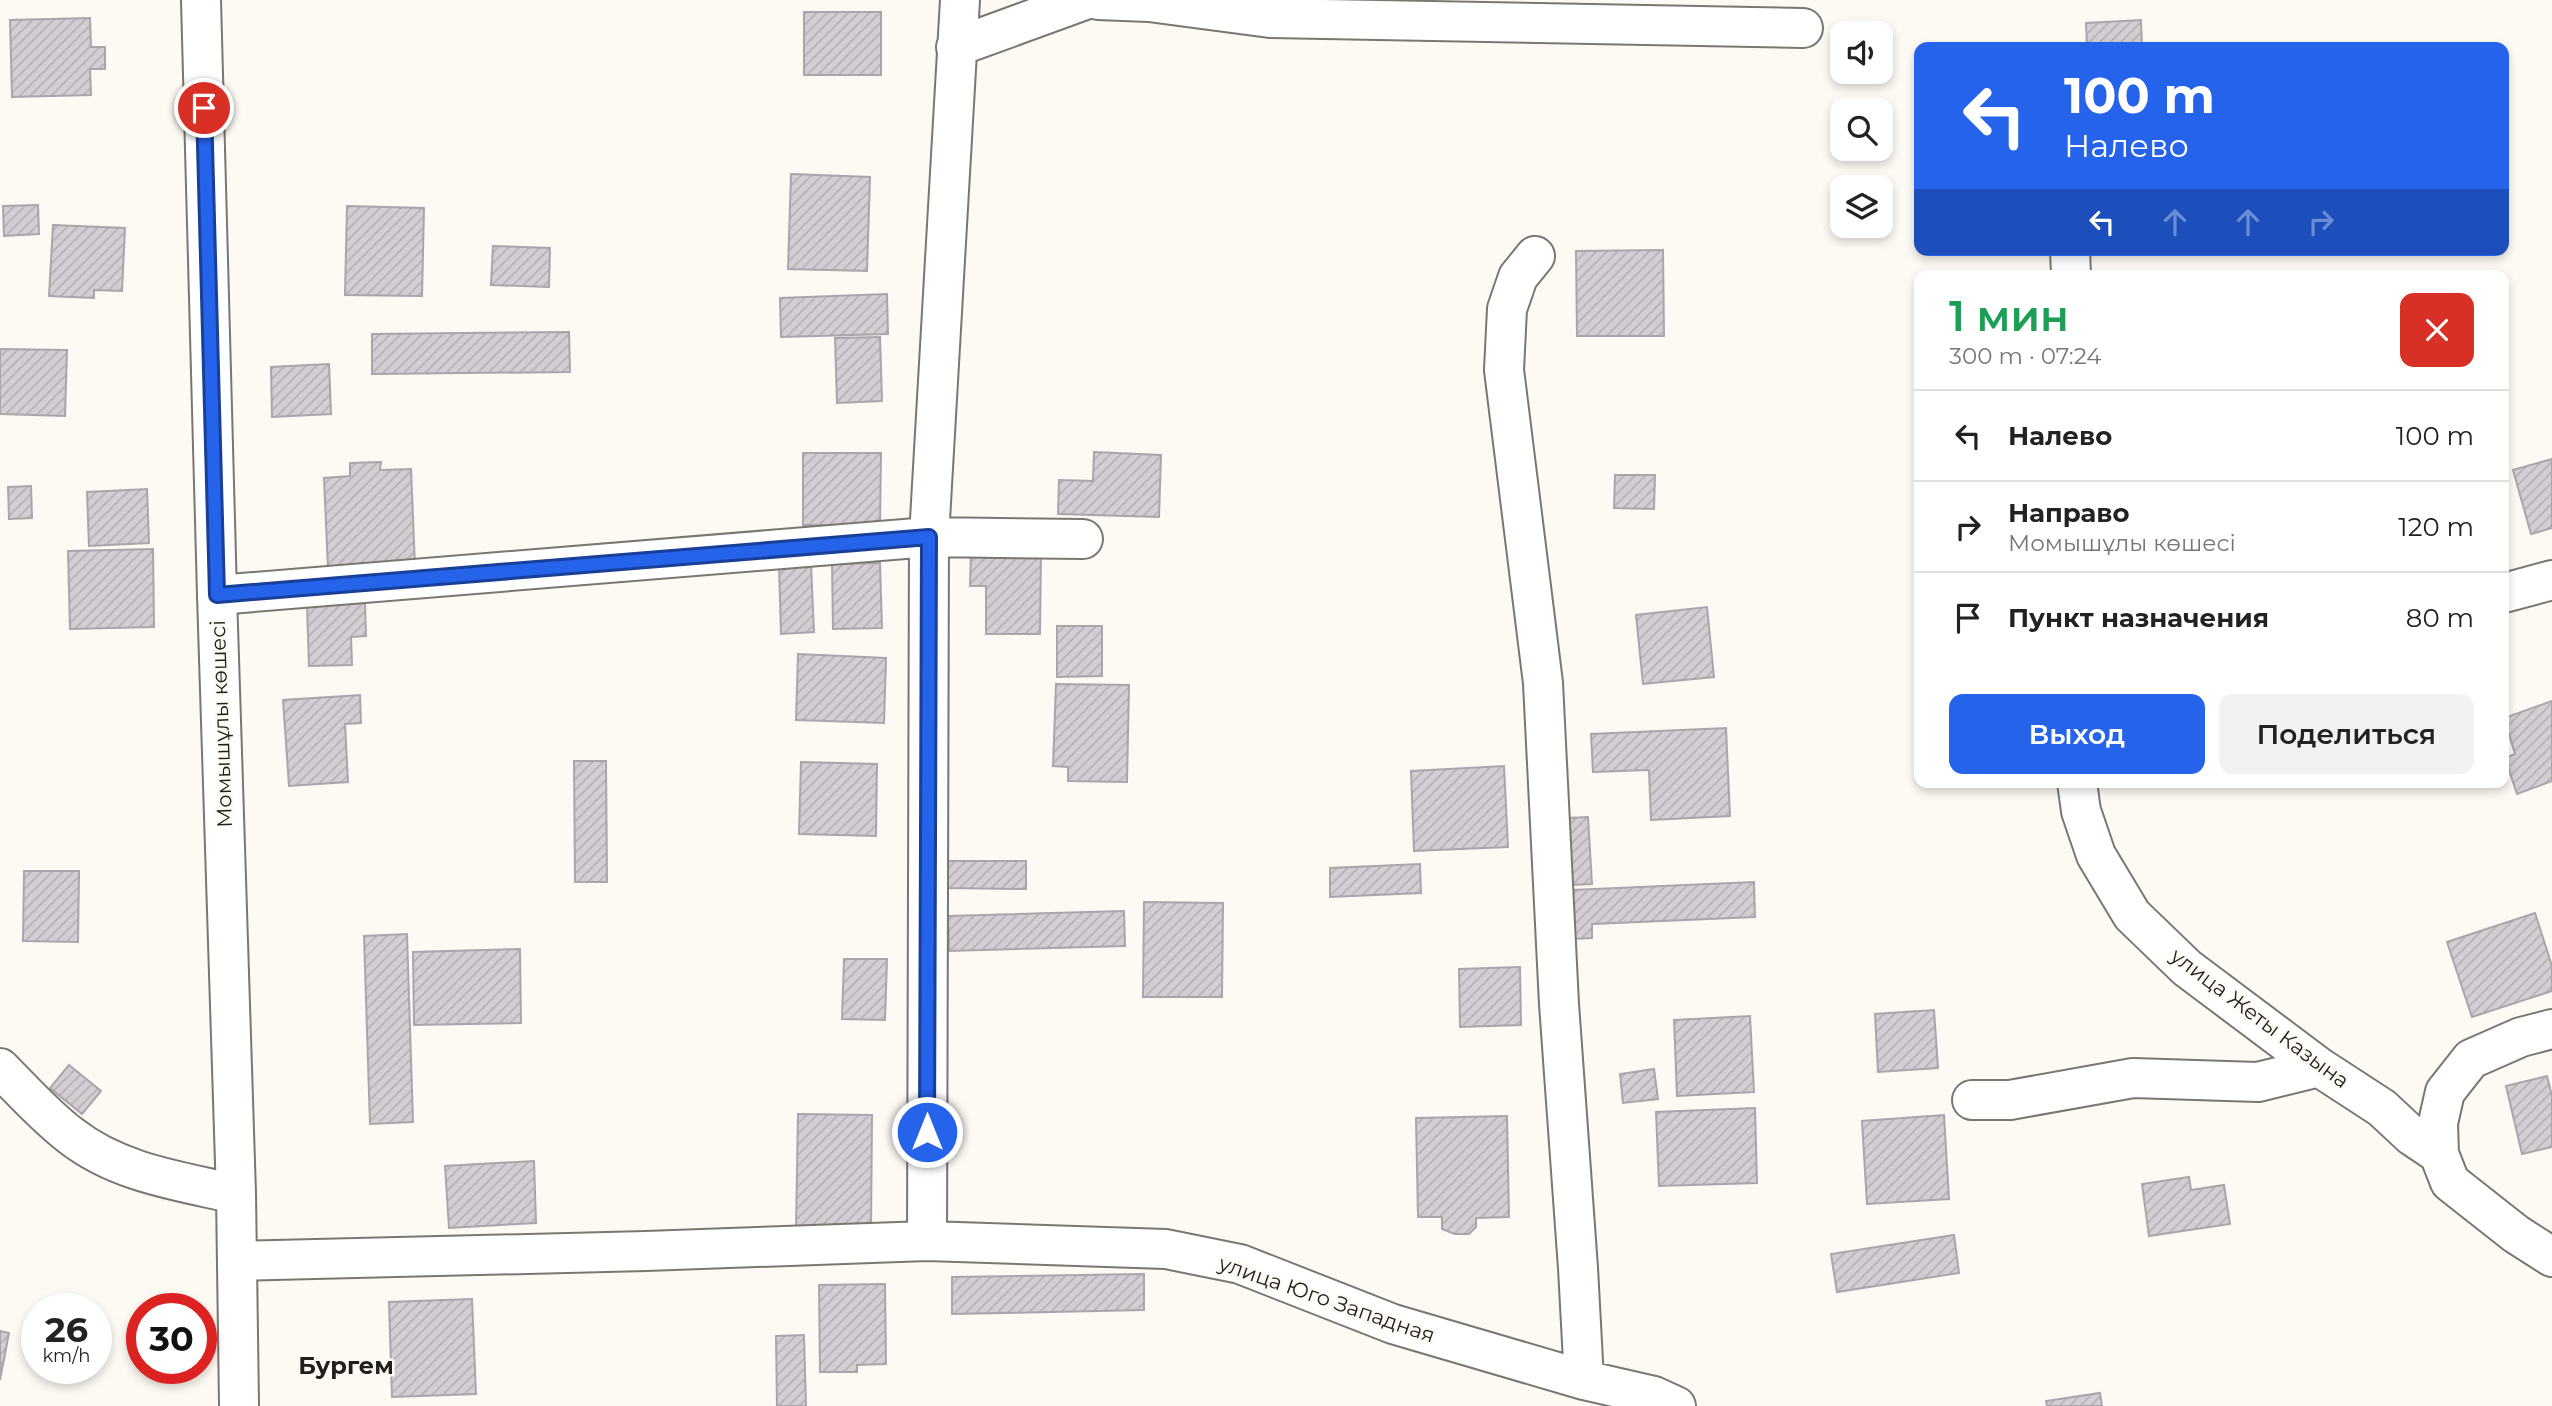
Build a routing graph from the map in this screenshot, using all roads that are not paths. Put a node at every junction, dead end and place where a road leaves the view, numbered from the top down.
1 (201, 0) edge
2 (960, 0) edge
3 (1085, 0) edge
4 (1098, 0) edge
5 (1802, 28) dead end
6 (956, 47) junction
7 (1535, 256) dead end
8 (929, 537) junction
9 (1083, 539) dead end
10 (2552, 580) edge
11 (2509, 592) edge
12 (217, 595) junction
13 (2078, 788) edge
14 (2552, 1028) edge
15 (2319, 1067) junction
16 (0, 1068) edge
17 (1972, 1100) dead end
18 (2439, 1154) junction
19 (236, 1194) junction
20 (927, 1241) junction
21 (2552, 1257) edge
22 (238, 1261) junction
23 (1584, 1380) junction
24 (239, 1406) edge
25 (1676, 1406) edge

1 - 12 street, Момышұлы көшесі
2 - 6 street
3 - 6 street
4 - 5 street
6 - 8 street
7 - 23 street
8 - 9 street
8 - 12 street
8 - 20 street
10 - 11 street
12 - 19 street, Момышұлы көшесі
13 - 15 street, улица Жеты Казына
14 - 18 street
15 - 17 street
15 - 18 street, улица Жеты Казына
16 - 19 street
18 - 21 street
19 - 22 street, Момышұлы көшесі
20 - 22 street, улица Юго Западная
20 - 23 street, улица Юго Западная
22 - 24 street, Момышұлы көшесі
23 - 25 street, улица Юго Западная

